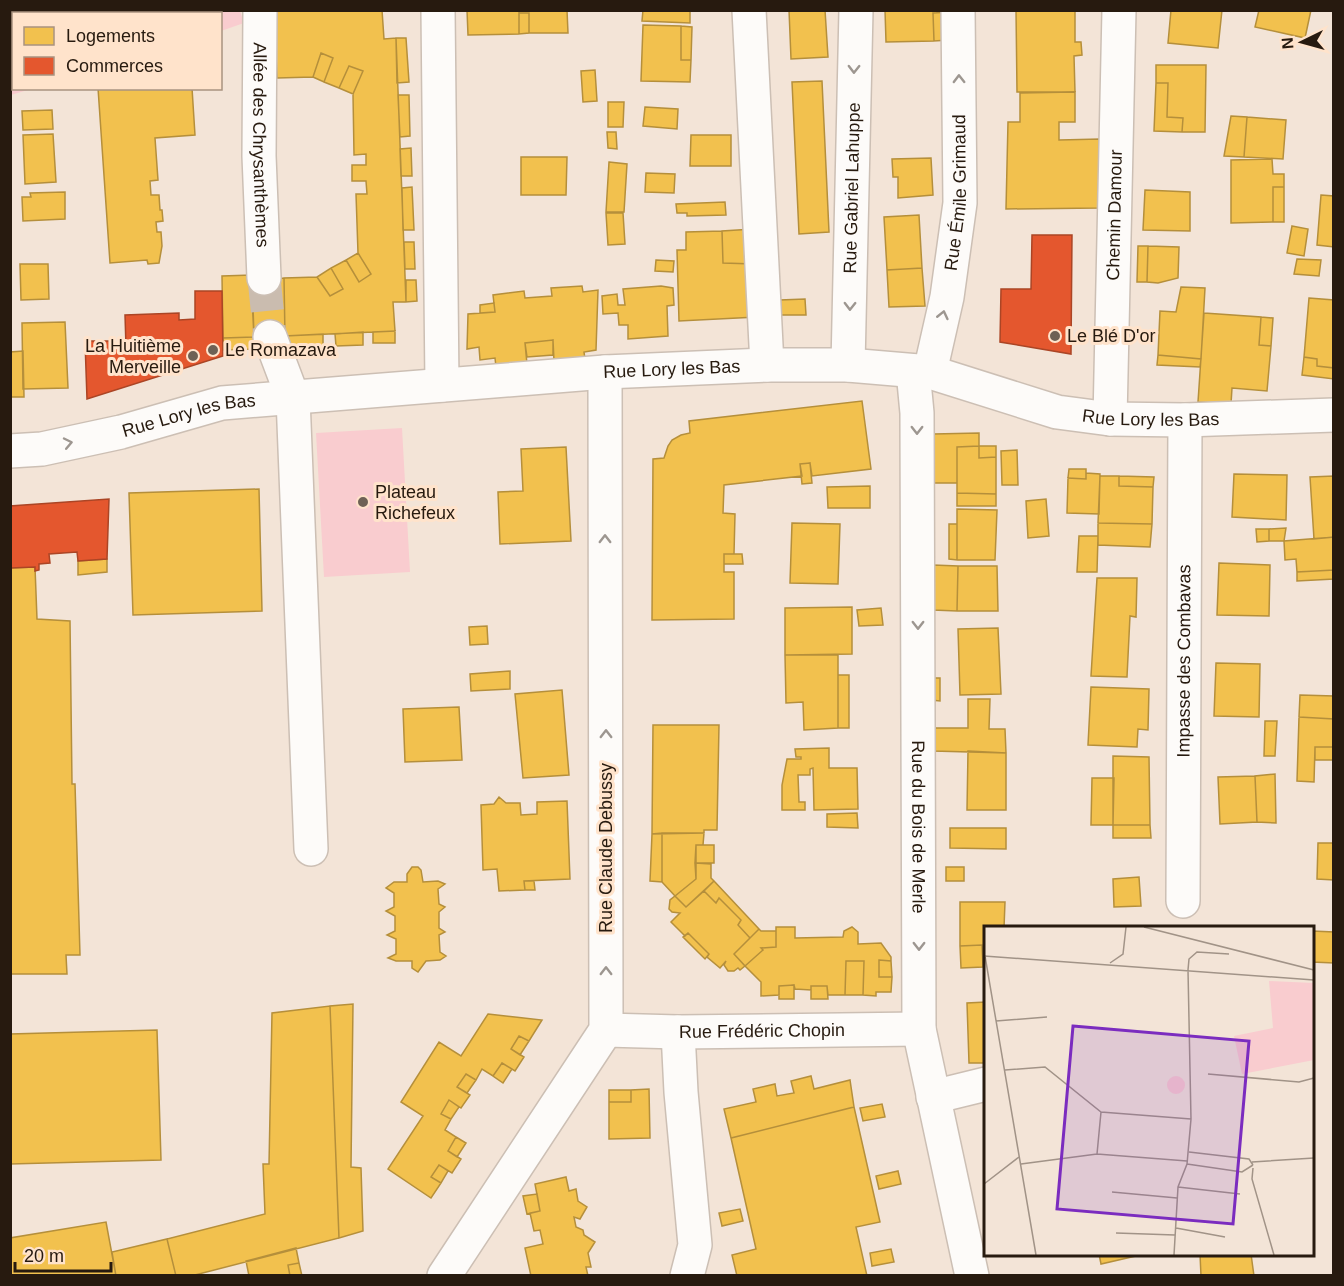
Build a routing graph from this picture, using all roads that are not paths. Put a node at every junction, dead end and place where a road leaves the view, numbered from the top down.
1 (260, 10) edge
2 (438, 10) edge
3 (749, 10) edge
4 (856, 10) edge
5 (958, 10) edge
6 (1119, 10) edge
7 (264, 278) tunnel mouth
8 (270, 337) tunnel mouth
9 (767, 365) junction
10 (848, 365) junction
11 (605, 372) junction
12 (922, 372) junction
13 (442, 385) junction
14 (293, 398) junction
15 (1334, 415) edge
16 (1110, 419) junction
17 (1185, 420) junction
18 (10, 451) edge
19 (310, 849) dead end
20 (1183, 901) dead end
21 (919, 1029) junction
22 (606, 1030) junction
23 (678, 1032) junction
24 (984, 1084) edge
25 (933, 1097) junction
26 (444, 1275) edge
27 (687, 1275) edge
28 (972, 1275) edge

1 - 7 street, Allée des Chrysanthèmes
2 - 13 street
3 - 9 street
4 -> 10 street, Rue Gabriel Lahuppe
12 -> 5 street, Rue Émile Grimaud
6 - 16 street, Chemin Damour
8 - 14 street
9 - 10 street, Rue Lory les Bas
9 - 11 street, Rue Lory les Bas
10 - 12 street, Rue Lory les Bas
11 - 13 street, Rue Lory les Bas
22 -> 11 street, Rue Claude Debussy
12 - 16 street, Rue Lory les Bas
12 -> 21 street, Rue du Bois de Merle
13 - 14 street, Rue Lory les Bas
18 -> 14 street, Rue Lory les Bas
14 - 19 street
15 - 17 street, Rue Lory les Bas
16 - 17 street, Rue Lory les Bas
17 - 20 street, Impasse des Combavas
21 - 23 street, Rue Frédéric Chopin
21 - 25 street, Rue du Bois de Merle
22 - 23 street, Rue Frédéric Chopin
22 - 26 street
23 - 27 street
24 - 25 street
25 - 28 street, Rue du Bois de Merle

